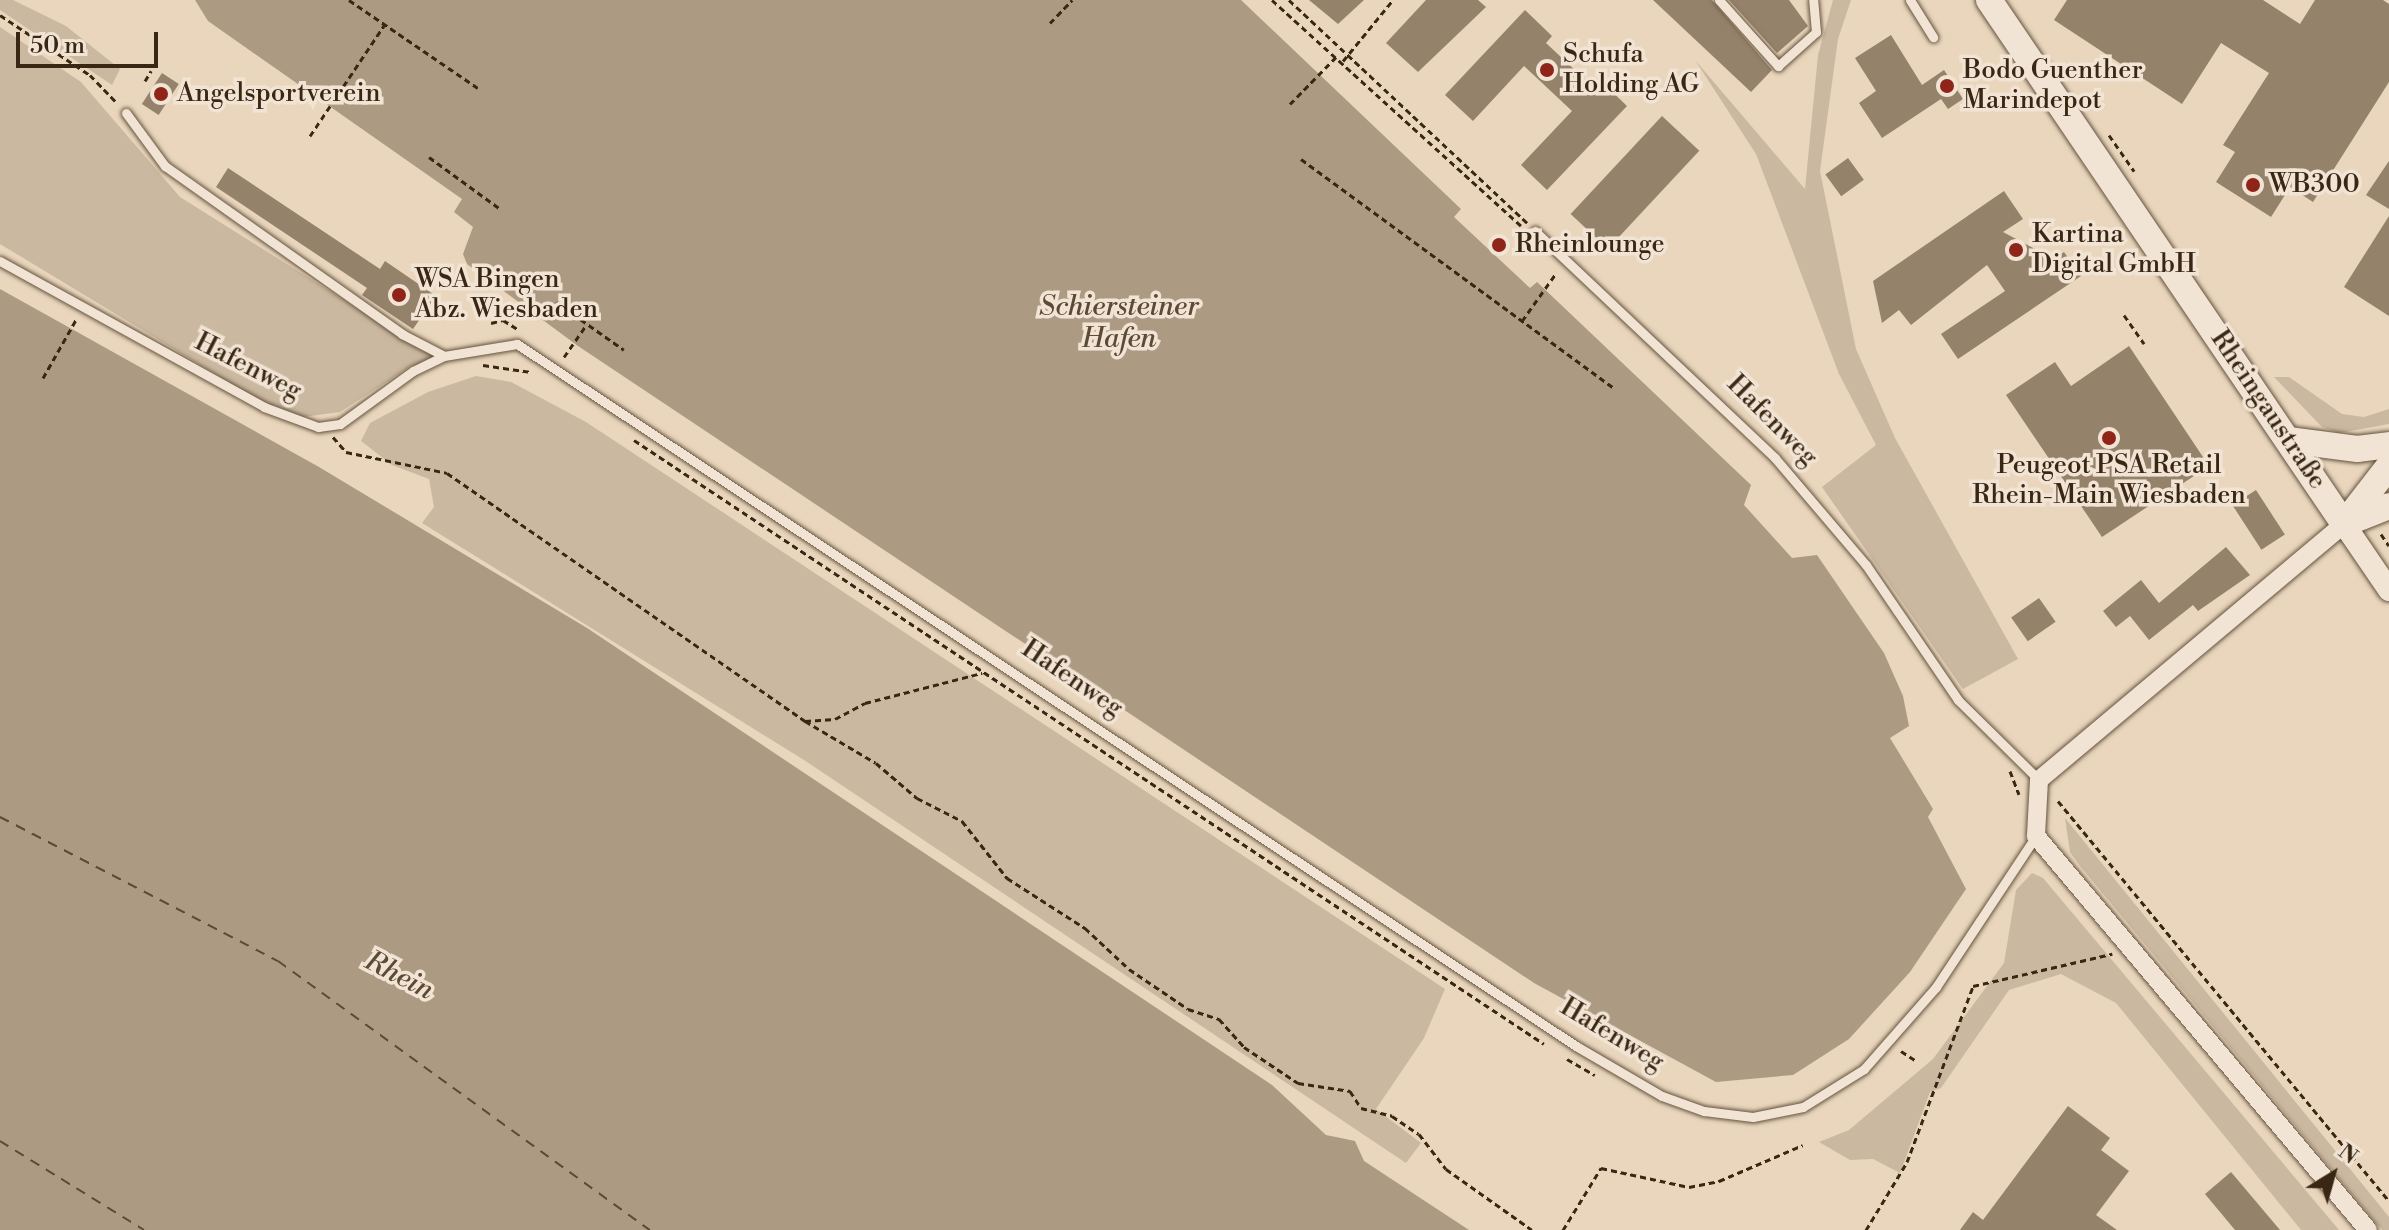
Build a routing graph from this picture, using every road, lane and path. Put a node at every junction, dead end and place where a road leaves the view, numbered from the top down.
1 (349, 0) edge
2 (1072, 0) edge
3 (1272, 0) edge
4 (1289, 0) edge
5 (1393, 0) edge
6 (1719, 0) edge
7 (1813, 0) edge
8 (1910, 0) edge
9 (1989, 0) edge
10 (0, 15) edge
11 (1050, 23) dead end
12 (385, 24) junction
13 (1933, 37) dead end
14 (1350, 52) junction
15 (1337, 56) junction
16 (1343, 61) junction
17 (151, 71) dead end
18 (145, 81) dead end
19 (478, 88) dead end
20 (1290, 104) dead end
21 (126, 113) joint
22 (310, 136) dead end
23 (429, 157) dead end
24 (1301, 159) dead end
25 (499, 208) dead end
26 (1535, 231) junction
27 (0, 261) edge
28 (1557, 272) dead end
29 (556, 302) dead end
30 (83, 308) junction
31 (2124, 315) dead end
32 (1522, 321) junction
33 (587, 324) junction
34 (2144, 344) dead end
35 (624, 350) dead end
36 (444, 356) junction
37 (562, 359) dead end
38 (43, 378) dead end
39 (1613, 387) dead end
40 (330, 428) junction
41 (2288, 440) junction
42 (2389, 445) edge
43 (2389, 466) edge
44 (2389, 506) edge
45 (2344, 524) junction
46 (2382, 537) dead end
47 (2389, 546) edge
48 (2389, 590) edge
49 (982, 673) dead end
50 (805, 721) junction
51 (1999, 745) junction
52 (2039, 780) junction
53 (2020, 797) dead end
54 (2036, 836) junction
55 (2131, 949) junction
56 (1803, 1145) dead end
57 (2389, 1201) edge
58 (1532, 1230) edge
59 (1563, 1230) edge
60 (1866, 1230) edge
61 (2368, 1230) edge

1 - 12 path
2 - 11 path
3 - 15 path
4 - 14 path
5 - 14 path
6 - 7 lane
8 - 13 lane
9 - 41 main road, Rheingaustraße
10 - 21 path
12 - 19 path
12 - 22 path
14 - 16 path
14 - 26 path
15 - 16 path
15 - 20 path
16 - 26 path
17 - 18 path
21 - 36 lane
23 - 25 path
24 - 32 path
26 - 51 lane, Hafenweg
27 - 30 lane, Hafenweg
28 - 32 path
29 - 33 path
30 - 38 path
30 - 40 lane, Hafenweg
31 - 34 path
32 - 39 path
33 - 35 path
33 - 37 path
36 - 40 lane, Hafenweg
36 - 54 lane, Hafenweg
40 - 50 path
41 - 42 main road
41 - 45 main road, Rheingaustraße
43 - 45 main road
44 - 45 main road
45 - 48 street, Rheingaustraße
45 - 52 street
46 - 47 path
49 - 50 path
50 - 58 path
51 - 52 lane, Hafenweg
51 - 53 path
52 - 54 street
52 - 57 path
54 - 55 street
55 - 60 path
55 - 61 street
56 - 59 path

